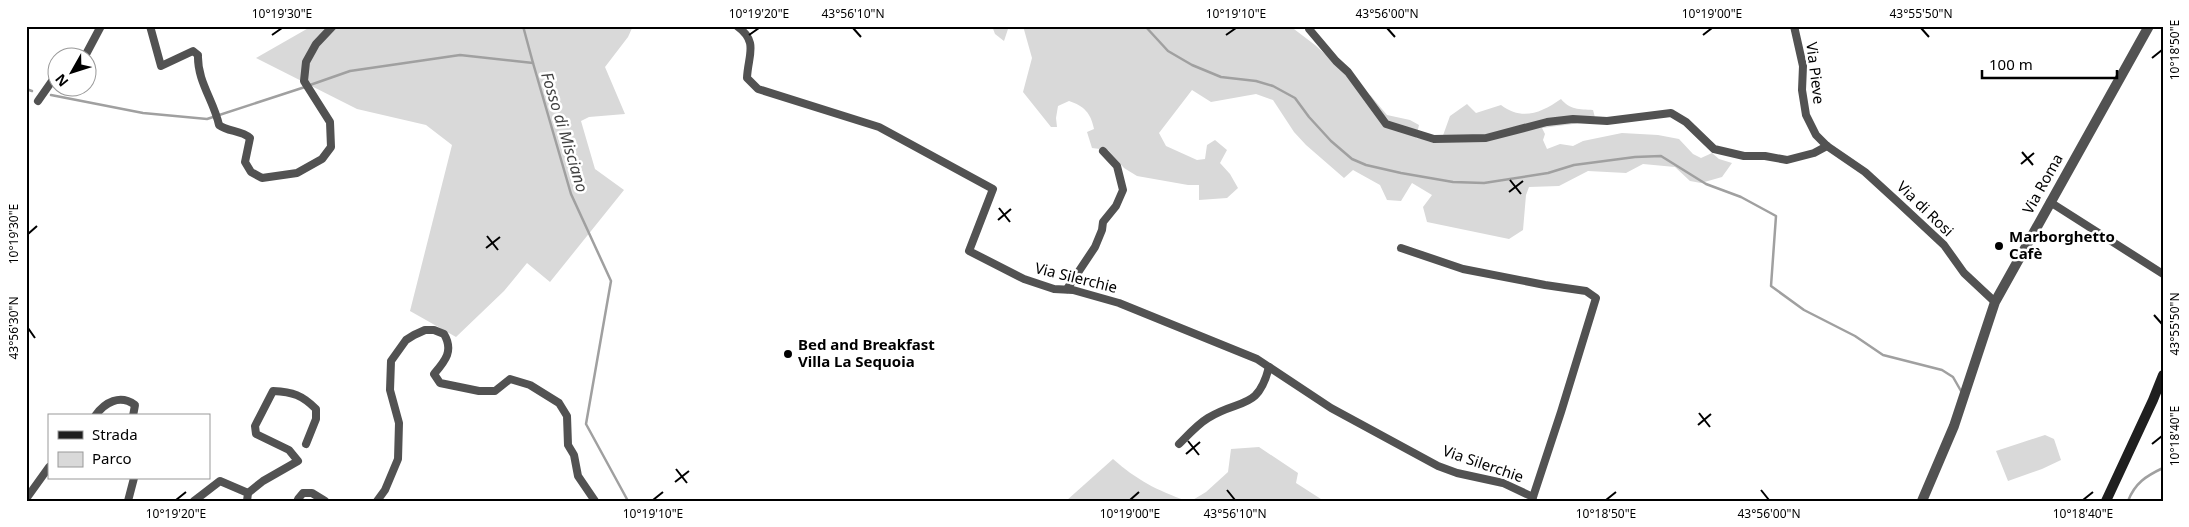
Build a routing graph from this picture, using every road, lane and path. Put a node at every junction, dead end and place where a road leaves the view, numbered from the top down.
1 (101, 26) edge
2 (150, 26) edge
3 (333, 26) edge
4 (737, 26) edge
5 (1310, 26) edge
6 (1794, 26) edge
7 (2149, 26) edge
8 (89, 48) edge
9 (48, 87) edge
10 (38, 101) dead end
11 (1827, 146) junction
12 (1103, 151) dead end
13 (2050, 202) junction
14 (1401, 248) dead end
15 (2163, 274) edge
16 (1067, 289) junction
17 (1995, 302) junction
18 (1269, 367) junction
19 (2163, 375) edge
20 (96, 414) edge
21 (133, 414) edge
22 (306, 444) dead end
23 (1180, 444) dead end
24 (48, 468) edge
25 (133, 480) edge
26 (248, 497) edge
27 (26, 499) edge
28 (1534, 499) edge
29 (128, 501) edge
30 (194, 501) edge
31 (299, 501) edge
32 (325, 501) edge
33 (377, 501) edge
34 (595, 501) edge
35 (1922, 501) edge
36 (2106, 501) edge

1 - 8 street
2 - 3 street
4 - 16 street, Via Silerchie
5 - 11 street
6 - 11 street, Via Pieve
7 - 13 street, Via Roma
9 - 10 street
11 - 17 street, Via di Rosi
12 - 16 street
13 - 15 street
13 - 17 street, Via Roma
14 - 28 street
16 - 18 street, Via Silerchie
17 - 35 street, Via Roma
18 - 23 street
18 - 28 street, Via Silerchie
19 - 36 main road
20 - 21 street
22 - 26 street
24 - 27 street
25 - 29 street
26 - 30 street
31 - 32 street
33 - 34 street

